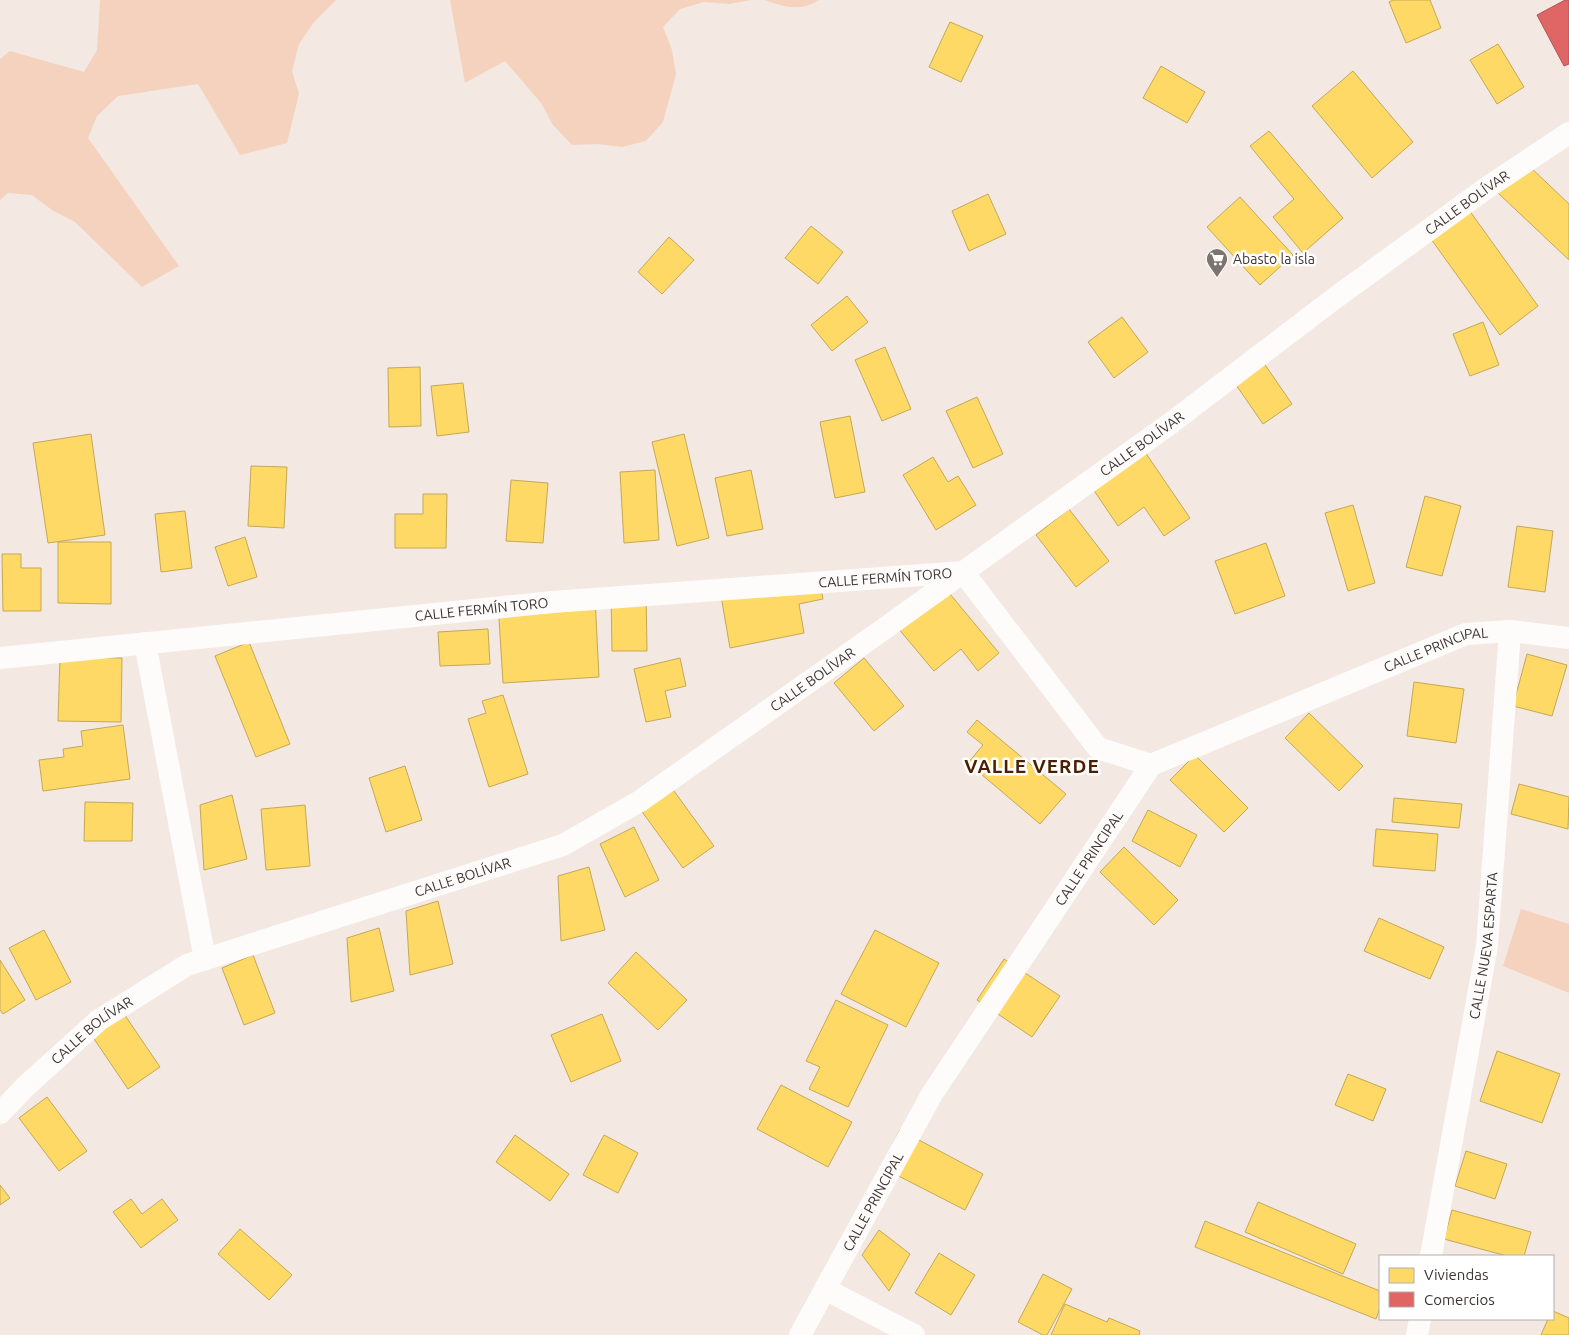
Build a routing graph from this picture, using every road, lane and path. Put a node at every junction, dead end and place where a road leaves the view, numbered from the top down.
1 (1569, 133) edge
2 (963, 572) junction
3 (1510, 632) junction
4 (1569, 638) edge
5 (144, 643) junction
6 (0, 658) edge
7 (1150, 765) junction
8 (205, 959) junction
9 (0, 1113) edge
10 (1431, 1255) edge
11 (825, 1289) junction
12 (1420, 1320) edge
13 (800, 1335) edge
14 (914, 1335) edge
15 (1417, 1335) edge

1 - 2 street, CALLE BOLÍVAR
2 - 5 street, CALLE FERMÍN TORO
2 - 7 street
2 - 8 street, CALLE BOLÍVAR
3 - 4 street, CALLE PRINCIPAL
3 - 7 street, CALLE PRINCIPAL
3 - 10 street, CALLE NUEVA ESPARTA
5 - 6 street, CALLE FERMÍN TORO
5 - 8 street
7 - 11 street, CALLE PRINCIPAL
8 - 9 street, CALLE BOLÍVAR
11 - 13 street, CALLE PRINCIPAL
11 - 14 street
12 - 15 street

